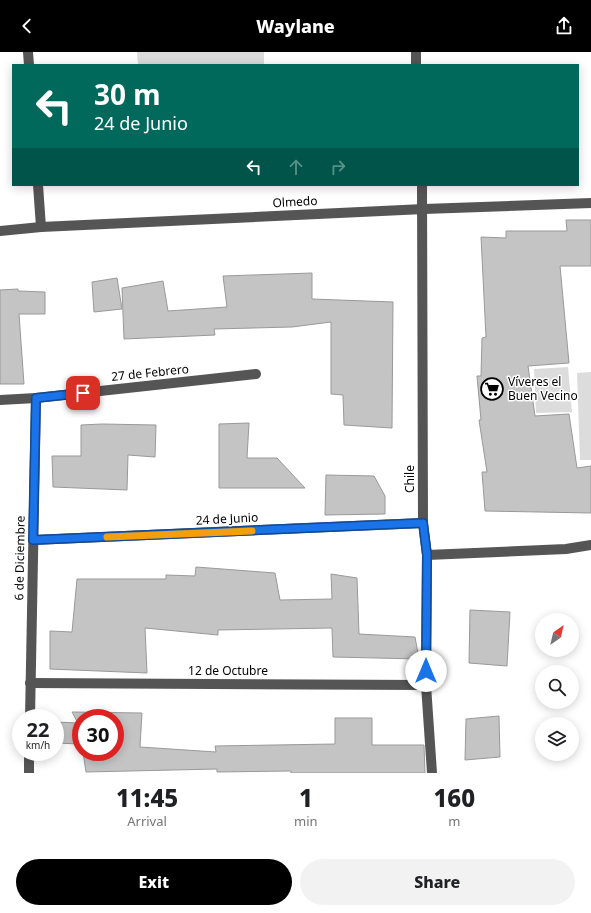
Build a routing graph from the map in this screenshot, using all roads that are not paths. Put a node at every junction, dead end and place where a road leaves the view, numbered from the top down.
1 (28, 52) edge
2 (416, 52) edge
3 (29, 64) edge
4 (416, 64) edge
5 (38, 186) edge
6 (422, 186) edge
7 (591, 203) edge
8 (424, 209) junction
9 (41, 227) junction
10 (0, 231) edge
11 (256, 374) dead end
12 (36, 398) junction
13 (0, 400) edge
14 (423, 523) junction
15 (33, 540) junction
16 (591, 545) edge
17 (427, 555) junction
18 (30, 682) junction
19 (426, 685) junction
20 (30, 709) edge
21 (29, 761) edge
22 (29, 773) edge
23 (432, 773) edge

1 - 3 street
2 - 4 street
5 - 9 street
6 - 8 street, Chile
7 - 8 street, Olmedo
8 - 9 street, Olmedo
8 - 14 street, Chile
9 - 10 street, Olmedo
11 - 12 street, 27 de Febrero
12 - 13 street, 27 de Febrero
12 - 15 street, 6 de Diciembre
14 - 15 street, 24 de Junio
14 - 17 street, Chile
15 - 18 street, 6 de Diciembre
16 - 17 street
17 - 19 street, Chile
18 - 19 street, 12 de Octubre
18 - 20 street, 6 de Diciembre
19 - 23 street, Chile
21 - 22 street

